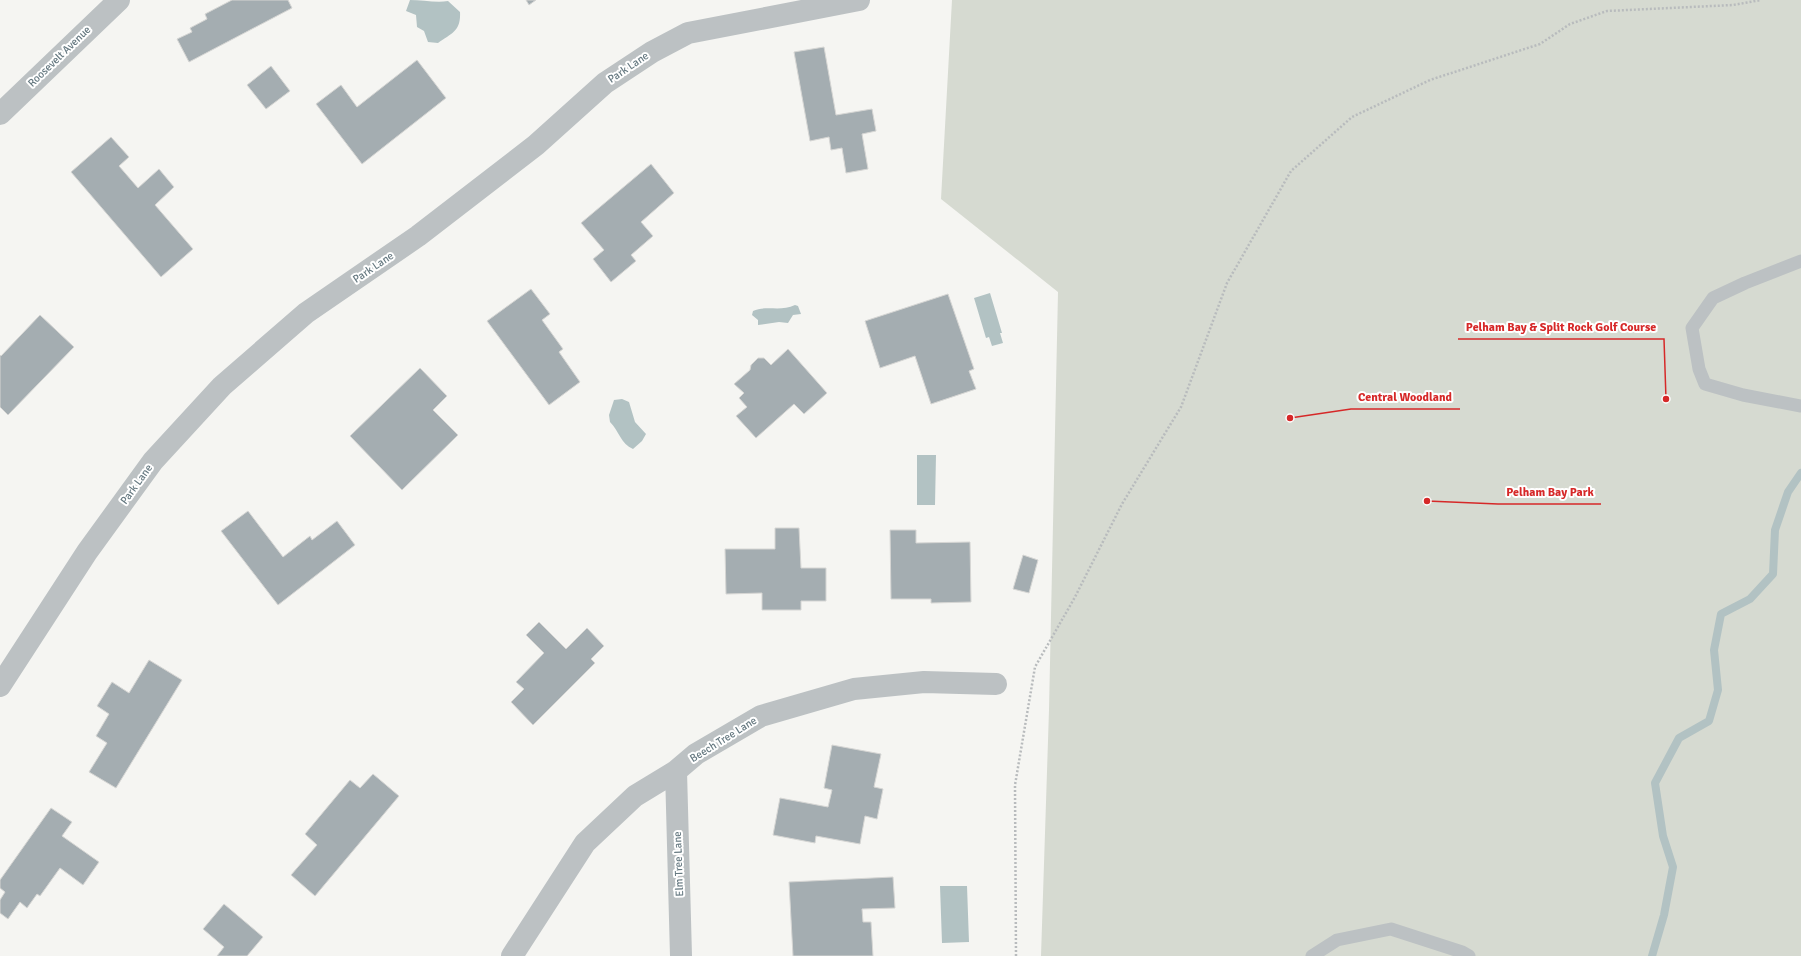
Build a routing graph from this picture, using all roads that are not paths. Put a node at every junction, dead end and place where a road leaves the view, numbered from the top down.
1 (119, 0) edge
2 (859, 0) edge
3 (0, 114) edge
4 (1801, 261) edge
5 (1801, 406) edge
6 (996, 684) dead end
7 (0, 686) edge
8 (676, 771) junction
9 (512, 956) edge
10 (681, 956) edge
11 (1312, 956) edge
12 (1469, 956) edge

1 - 3 street, Roosevelt Avenue
2 - 7 street, Park Lane
4 - 5 lane
6 - 8 street, Beech Tree Lane
8 - 9 street, Beech Tree Lane
8 - 10 street, Elm Tree Lane
11 - 12 lane

